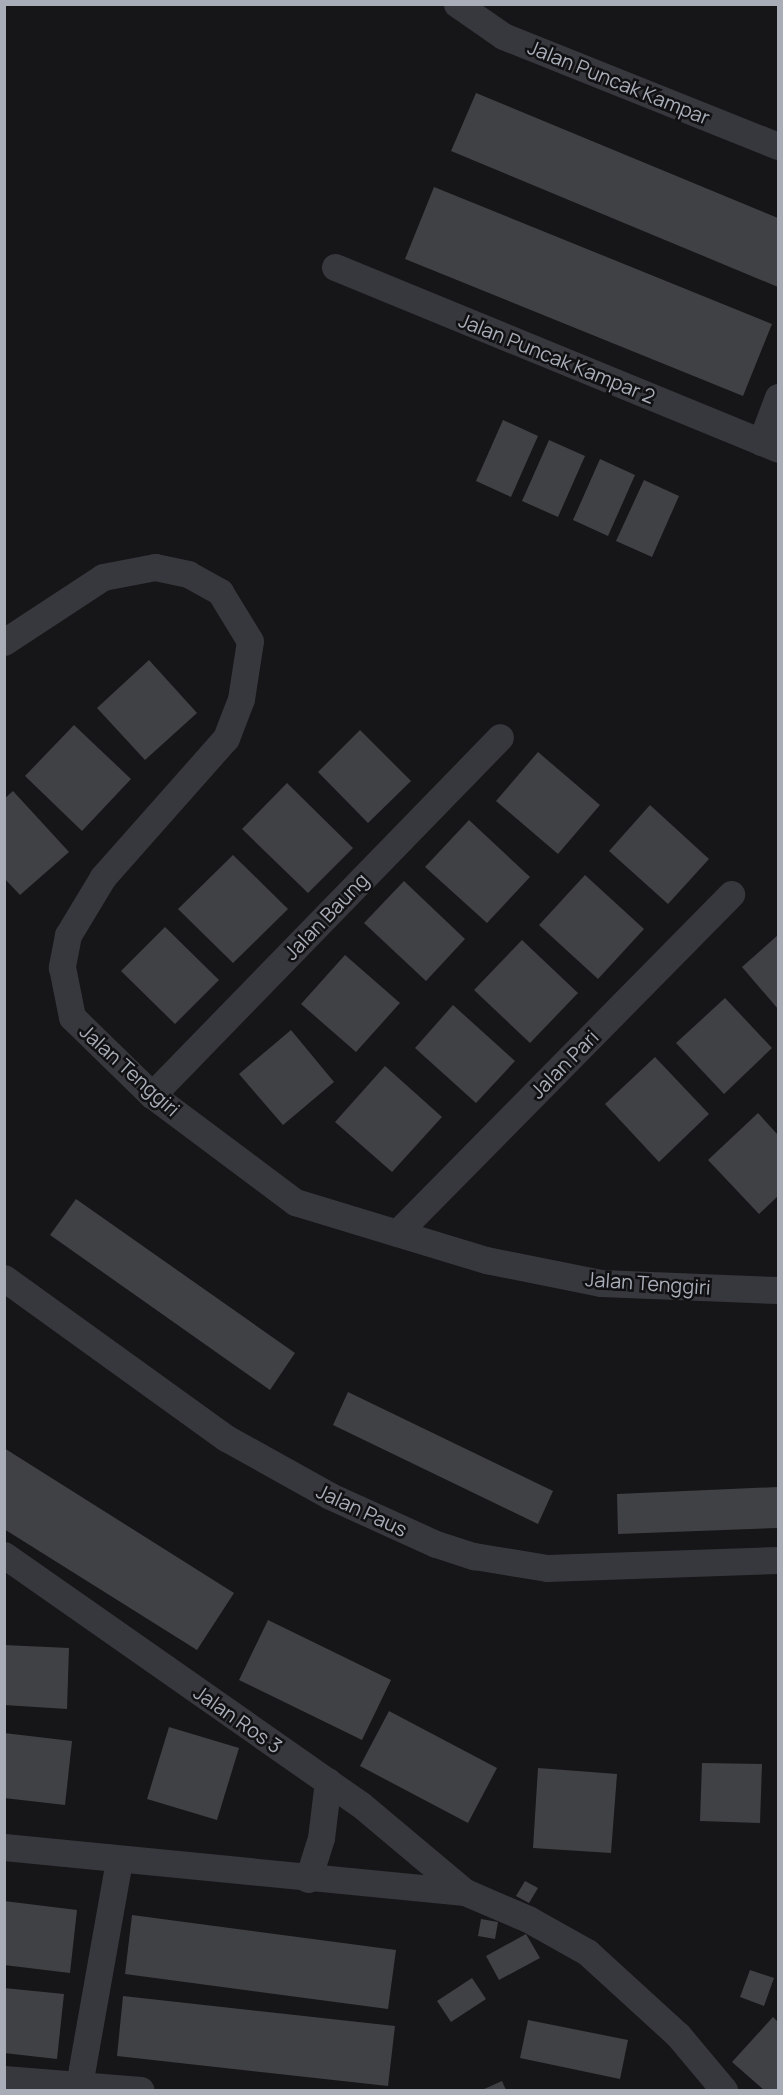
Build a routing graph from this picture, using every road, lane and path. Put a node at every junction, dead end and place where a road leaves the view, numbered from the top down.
1 (460, 7) edge
2 (778, 146) edge
3 (335, 267) dead end
4 (778, 397) edge
5 (770, 446) edge
6 (4, 642) edge
7 (500, 737) dead end
8 (731, 894) dead end
9 (152, 1095) junction
10 (398, 1233) junction
11 (4, 1278) edge
12 (778, 1290) edge
13 (4, 1556) edge
14 (778, 1560) edge
15 (328, 1781) junction
16 (4, 1847) edge
17 (119, 1861) junction
18 (308, 1879) junction
19 (465, 1892) junction
20 (4, 2079) edge
21 (79, 2085) junction
22 (141, 2091) edge
23 (724, 2091) edge

1 - 2 street, Jalan Puncak Kampar
3 - 5 street, Jalan Puncak Kampar 2
4 - 5 street
6 - 9 street, Jalan Tenggiri
7 - 9 street, Jalan Baung
8 - 10 street, Jalan Pari
9 - 10 street, Jalan Tenggiri
10 - 12 street, Jalan Tenggiri
11 - 14 street, Jalan Paus
13 - 15 street, Jalan Ros 3
15 - 18 street
15 - 19 street, Jalan Ros 3
16 - 17 street
17 - 18 street
17 - 21 street
18 - 19 street
19 - 23 street
20 - 21 street
21 - 22 street

